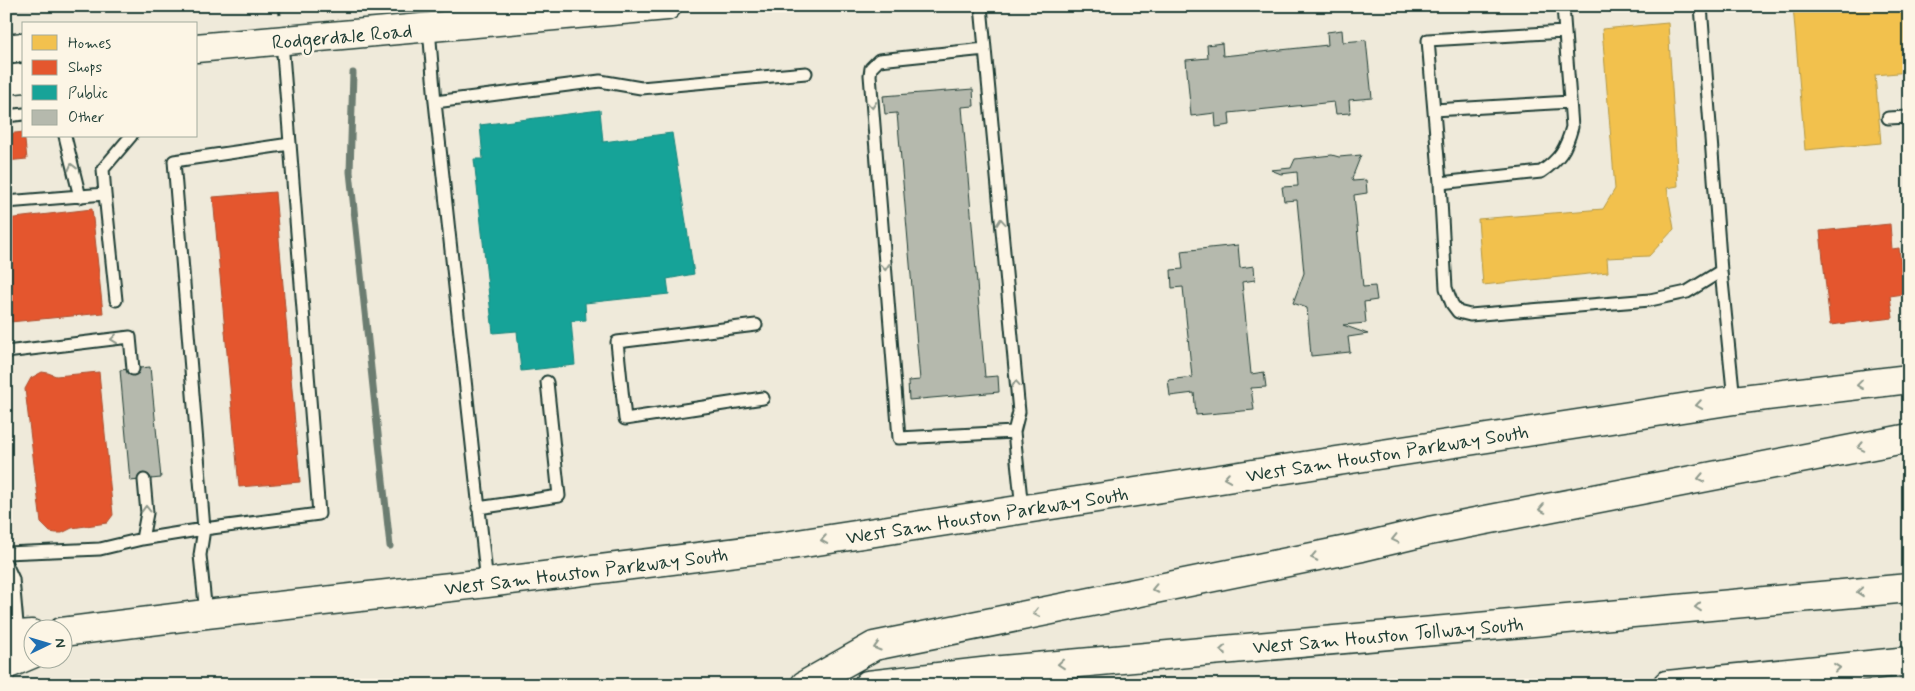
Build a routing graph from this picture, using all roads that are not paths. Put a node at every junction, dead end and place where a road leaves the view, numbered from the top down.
1 (667, 6) edge
2 (981, 6) edge
3 (1562, 6) edge
4 (1701, 6) edge
5 (429, 28) junction
6 (1564, 32) junction
7 (288, 41) junction
8 (22, 47) edge
9 (198, 48) edge
10 (6, 49) edge
11 (985, 49) junction
12 (806, 73) dead end
13 (22, 78) edge
14 (6, 80) edge
15 (436, 102) junction
16 (1570, 102) junction
17 (1434, 110) junction
18 (22, 114) edge
19 (6, 116) edge
20 (1909, 117) edge
21 (1888, 118) dead end
22 (65, 138) edge
23 (129, 138) edge
24 (290, 144) junction
25 (1440, 183) junction
26 (105, 194) junction
27 (80, 197) junction
28 (6, 202) edge
29 (1721, 271) junction
30 (116, 300) dead end
31 (756, 325) dead end
32 (6, 352) edge
33 (133, 369) dead end
34 (1909, 379) edge
35 (547, 382) dead end
36 (763, 398) dead end
37 (1734, 400) junction
38 (1014, 432) junction
39 (1909, 438) edge
40 (144, 480) dead end
41 (478, 508) junction
42 (1022, 509) junction
43 (204, 529) junction
44 (142, 538) junction
45 (6, 553) edge
46 (6, 564) edge
47 (487, 583) junction
48 (1909, 588) edge
49 (206, 614) junction
50 (72, 633) edge
51 (22, 640) edge
52 (1909, 661) edge
53 (6, 665) edge
54 (805, 685) edge
55 (868, 685) edge
56 (1667, 685) edge

1 - 5 main road, Rodgerdale Road
2 - 11 lane
3 - 6 lane
4 - 29 lane
5 - 7 main road, Rodgerdale Road
5 - 15 lane
6 - 16 lane
6 - 17 lane
7 - 9 main road, Rodgerdale Road
7 - 24 lane
8 - 10 main road
38 -> 11 lane
11 -> 38 lane
12 - 15 lane
13 - 14 main road
15 - 41 lane
16 - 17 lane
16 - 25 lane
17 - 25 lane
18 - 19 lane
20 - 21 lane
27 -> 22 lane
23 - 26 lane
24 - 43 lane
24 - 43 lane
25 - 29 lane
26 - 27 lane
26 - 30 lane
27 - 28 lane
29 - 37 lane
31 - 36 lane
33 -> 32 lane
34 -> 37 main road, West Sam Houston Parkway South
35 - 41 lane
37 -> 42 main road, West Sam Houston Parkway South
38 - 42 lane
39 -> 54 main road
44 -> 40 lane
41 - 47 lane
42 -> 47 main road, West Sam Houston Parkway South
43 - 44 lane
43 - 49 lane
44 - 45 lane
46 - 51 lane
47 - 49 main road, West Sam Houston Parkway South
48 -> 55 main road, West Sam Houston Tollway South
49 - 50 main road, West Sam Houston Parkway South
51 - 53 main road
56 -> 52 main road

